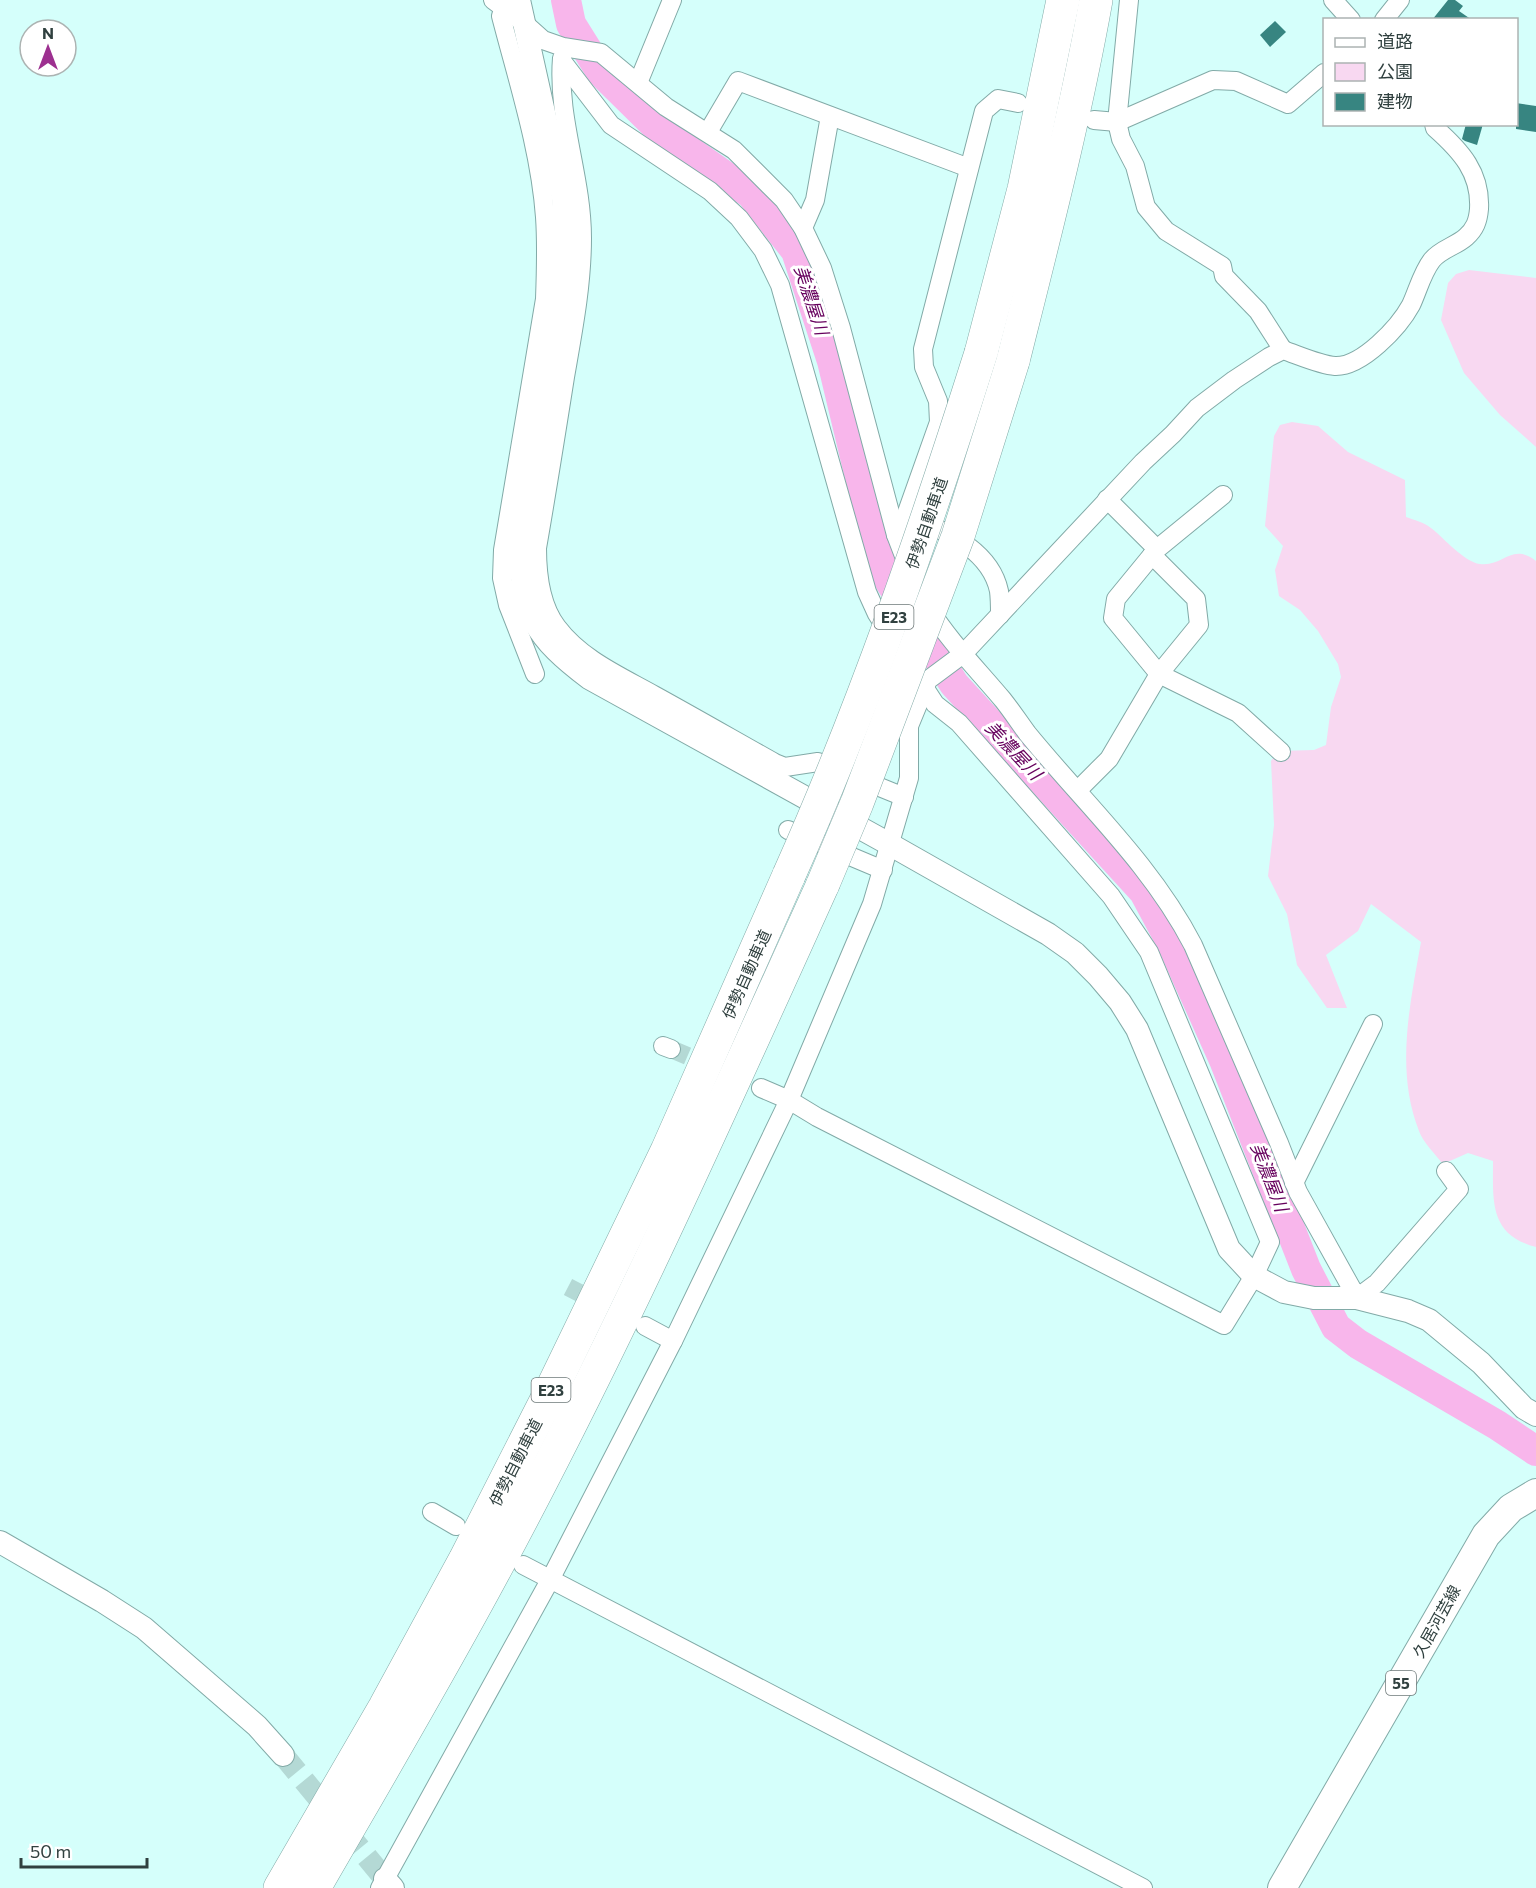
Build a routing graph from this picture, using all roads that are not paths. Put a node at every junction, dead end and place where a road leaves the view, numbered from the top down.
1 (672, 0) edge
2 (1063, 0) edge
3 (1096, 0) edge
4 (1129, 0) edge
5 (1333, 0) edge
6 (1400, 0) edge
7 (505, 2) edge
8 (1349, 18) edge
9 (1386, 18) edge
10 (524, 23) junction
11 (562, 54) junction
12 (1323, 74) edge
13 (638, 83) junction
14 (1018, 103) dead end
15 (830, 116) junction
16 (1094, 120) dead end
17 (1117, 122) junction
18 (1435, 126) edge
19 (708, 132) junction
20 (969, 168) junction
21 (803, 228) junction
22 (1283, 350) junction
23 (1223, 495) dead end
24 (1107, 499) junction
25 (906, 515) junction
26 (896, 535) junction
27 (1155, 552) junction
28 (1000, 615) junction
29 (958, 656) junction
30 (535, 674) dead end
31 (1159, 674) junction
32 (926, 684) junction
33 (1281, 752) dead end
34 (1078, 790) junction
35 (904, 797) junction
36 (788, 830) dead end
37 (891, 844) junction
38 (883, 870) junction
39 (1373, 1024) dead end
40 (762, 1088) dead end
41 (789, 1100) junction
42 (1446, 1171) dead end
43 (1294, 1183) junction
44 (1254, 1276) junction
45 (1351, 1298) junction
46 (645, 1326) dead end
47 (673, 1341) junction
48 (1536, 1415) edge
49 (1536, 1493) edge
50 (432, 1512) dead end
51 (456, 1526) dead end
52 (0, 1542) edge
53 (524, 1565) dead end
54 (550, 1580) junction
55 (385, 1707) junction
56 (283, 1755) tunnel mouth
57 (386, 1885) edge
58 (261, 1888) edge
59 (280, 1888) edge
60 (314, 1888) edge
61 (1143, 1888) edge
62 (1282, 1888) edge

1 - 13 street
2 - 55 highway, 伊勢自動車道 / E23, bridge
3 - 60 highway, 伊勢自動車道 / E23, bridge
4 - 17 street
5 - 8 street
6 - 9 street
7 - 10 street
7 - 30 street
10 - 11 street
10 - 37 street
11 - 13 street
11 - 32 street
11 - 35 street
12 - 17 street
13 - 19 street
14 - 20 street
15 - 19 street
15 - 20 street
15 - 21 street
16 - 17 street
17 - 22 street
18 - 22 street
19 - 21 street
20 - 25 street
21 - 26 street
22 - 24 street
23 - 27 street
24 - 27 street
24 - 28 street
25 - 26 street
25 - 28 street
26 - 29 street
27 - 31 street
27 - 31 street
28 - 29 street
29 - 32 street
29 - 34 street
31 - 33 street
31 - 34 street
32 - 35 street
32 - 44 street
34 - 43 street
35 - 37 street
36 - 38 street
37 - 38 street
37 - 44 street
38 - 41 street
39 - 43 street
40 - 41 street
41 - 44 street
41 - 47 street
42 - 45 street
43 - 45 street
44 - 45 street
45 - 48 street
46 - 47 street
47 - 54 street
49 - 62 main road, 久居河芸線 / 55
50 - 51 street
52 - 56 street
53 - 54 street
54 - 57 street
54 - 61 street
55 - 58 highway
55 - 59 highway, 伊勢自動車道 / E23

